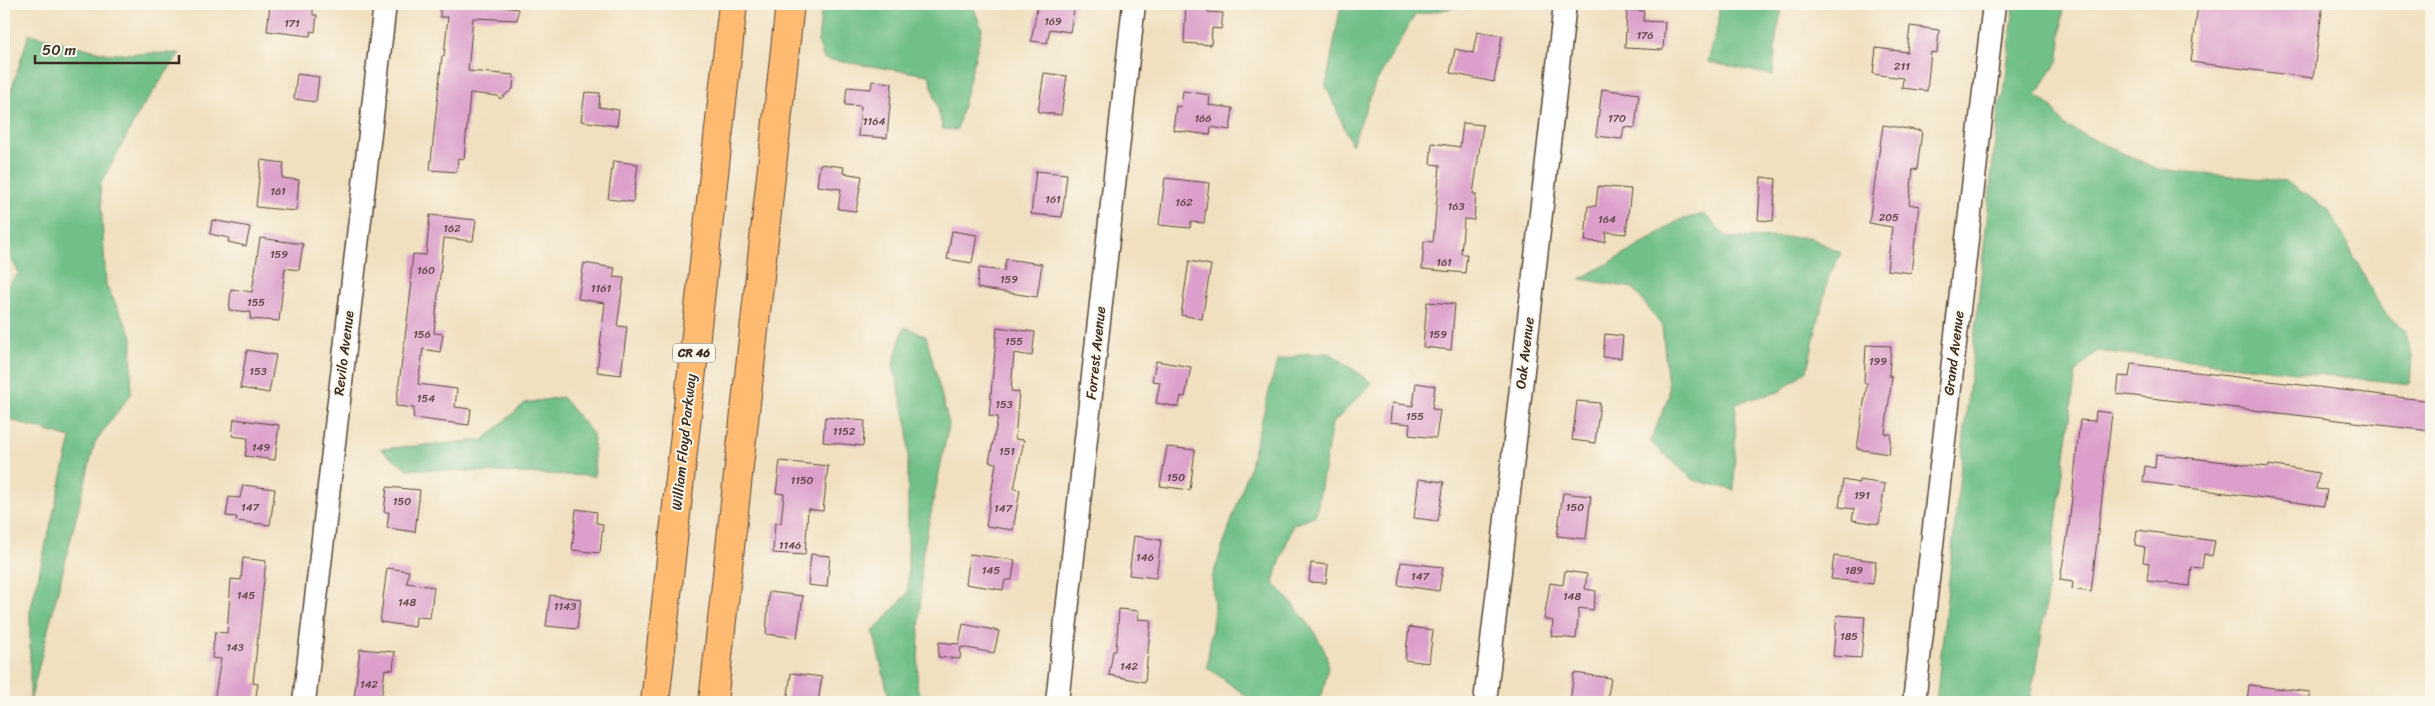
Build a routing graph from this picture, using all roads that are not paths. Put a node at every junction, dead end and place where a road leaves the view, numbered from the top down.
1 (385, 4) edge
2 (733, 4) edge
3 (790, 4) edge
4 (1134, 4) edge
5 (1565, 4) edge
6 (1994, 4) edge
7 (304, 702) edge
8 (655, 702) edge
9 (713, 702) edge
10 (1057, 702) edge
11 (1485, 702) edge
12 (1914, 702) edge

1 - 7 street, Revilo Avenue
2 - 8 highway, William Floyd Parkway / CR 46
3 - 9 highway
4 - 10 street, Forrest Avenue
5 - 11 street, Oak Avenue
6 - 12 street, Grand Avenue

